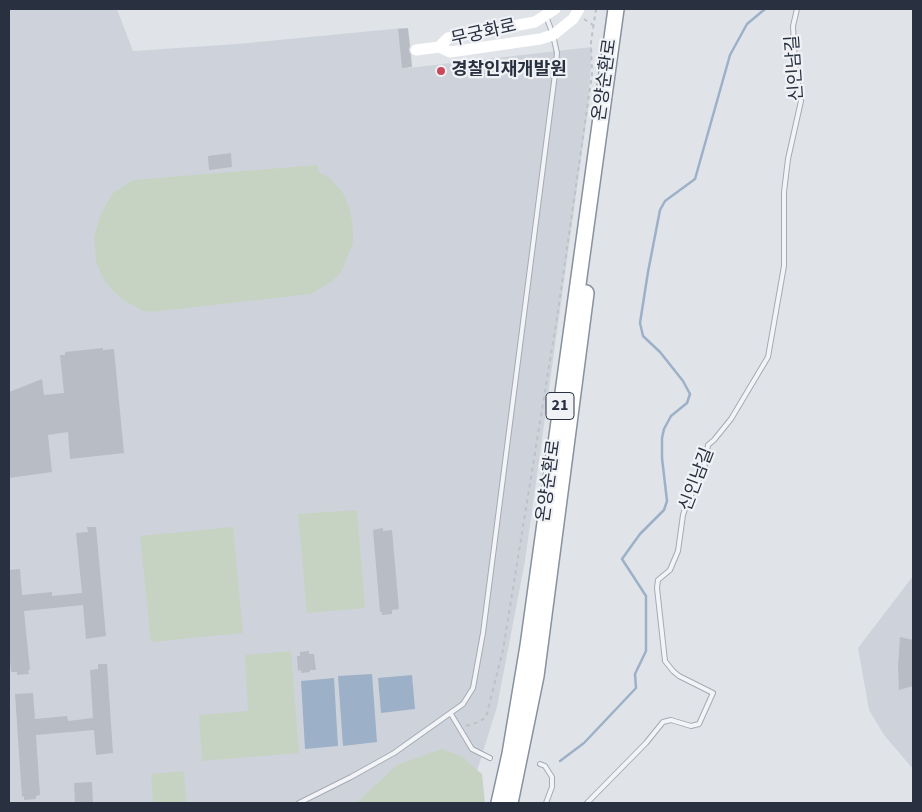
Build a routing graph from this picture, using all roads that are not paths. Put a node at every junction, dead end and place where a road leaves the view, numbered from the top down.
1 (579, 9) edge
2 (616, 9) edge
3 (626, 9) edge
4 (797, 9) edge
5 (551, 12) edge
6 (553, 35) junction
7 (439, 47) junction
8 (416, 50) dead end
9 (451, 714) junction
10 (490, 758) dead end
11 (540, 764) dead end
12 (299, 803) edge
13 (499, 803) edge
14 (510, 803) edge
15 (546, 803) edge
16 (587, 803) edge

1 - 6 street, 무궁화로
2 - 13 highway, 온양순환로 / 21
3 - 14 highway, 온양순환로 / 21
4 - 16 lane, 신인남길
5 - 6 lane
5 - 7 street, 무궁화로
6 - 7 street, 무궁화로
6 - 9 lane
7 - 8 street, 무궁화로
9 - 10 lane
9 - 12 lane
11 - 15 lane

